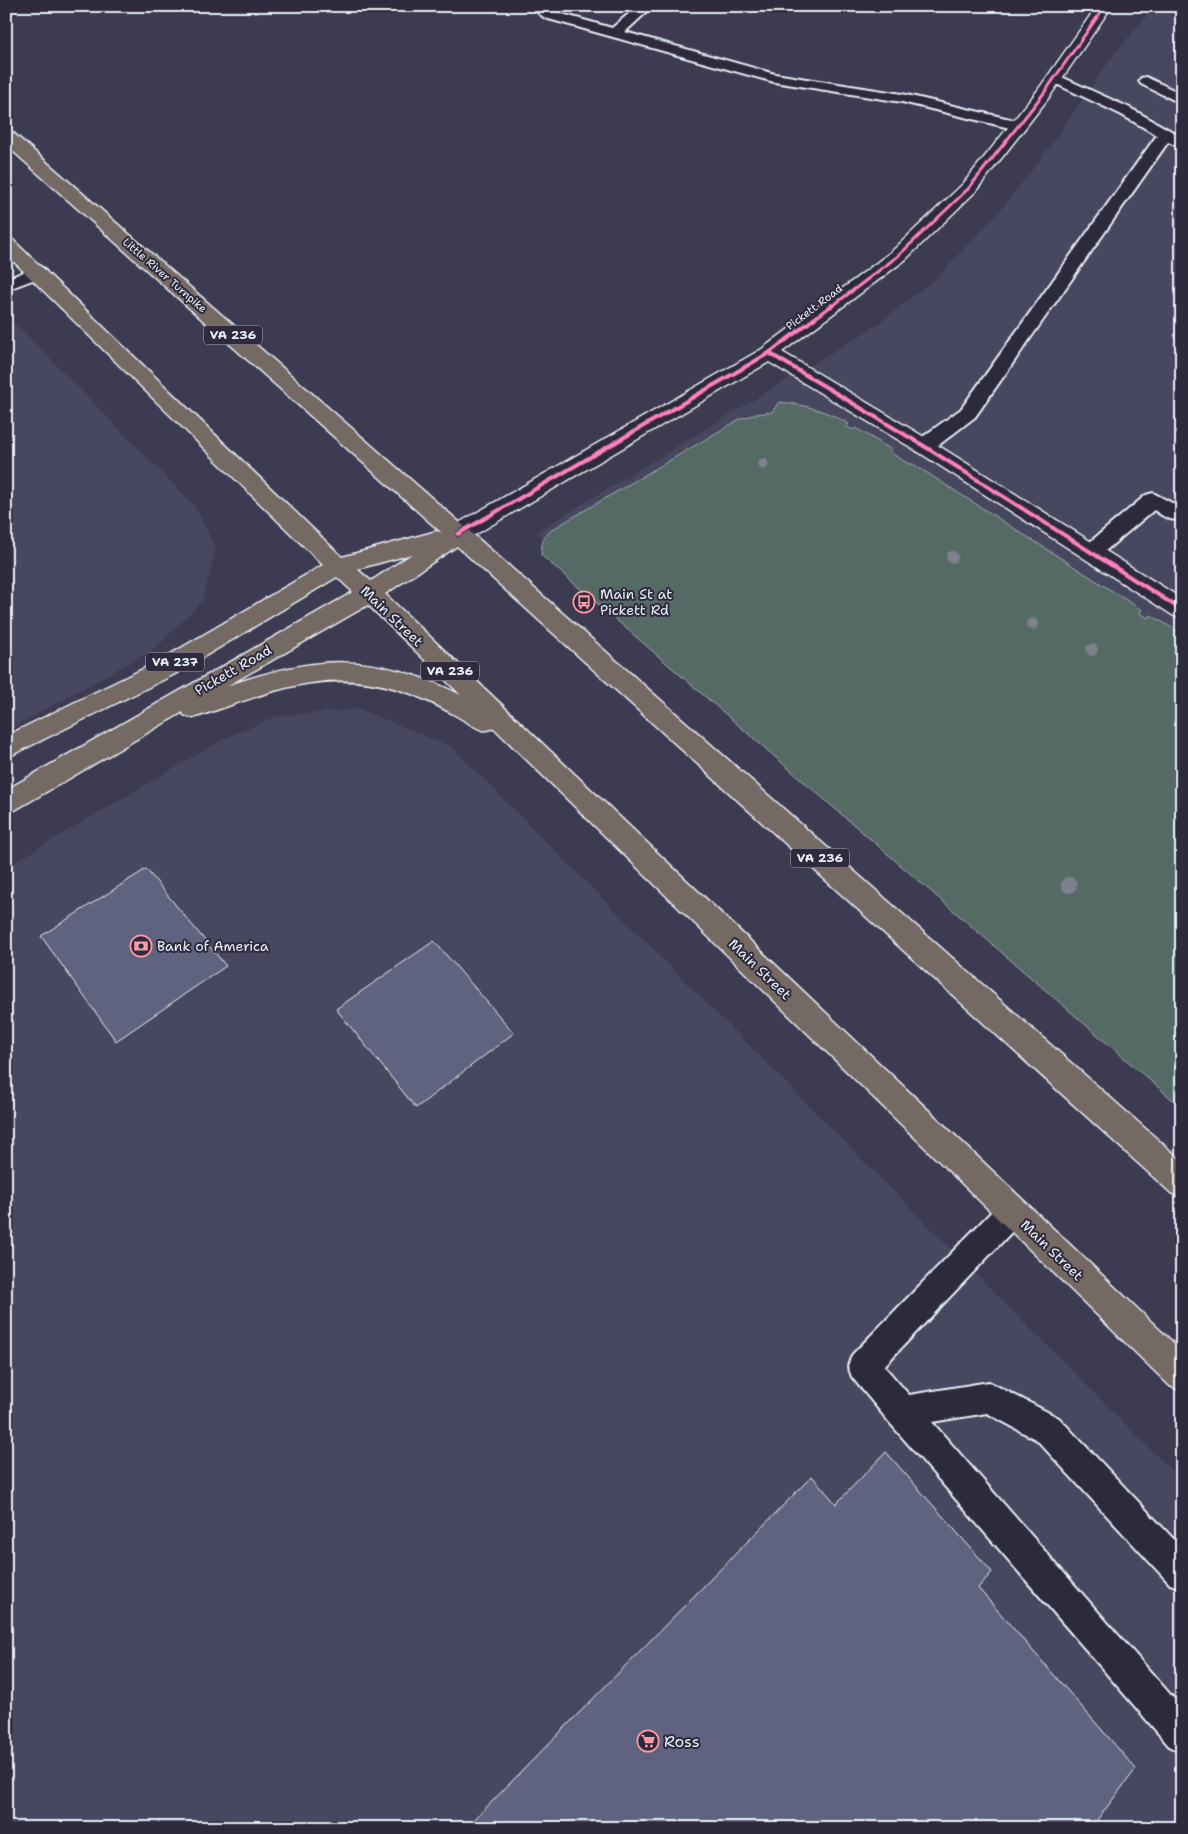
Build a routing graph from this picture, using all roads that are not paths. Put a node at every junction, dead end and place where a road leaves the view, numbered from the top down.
1 (543, 6) edge
2 (646, 6) edge
3 (1105, 6) edge
4 (614, 34) junction
5 (1055, 78) junction
6 (1146, 81) dead end
7 (1182, 100) edge
8 (1018, 125) junction
9 (1166, 134) junction
10 (6, 136) edge
11 (1182, 143) edge
12 (6, 243) edge
13 (36, 272) junction
14 (6, 285) edge
15 (769, 353) junction
16 (924, 446) junction
17 (1182, 508) edge
18 (458, 534) junction
19 (1091, 552) junction
20 (338, 566) junction
21 (370, 593) junction
22 (1182, 610) edge
23 (126, 733) junction
24 (6, 748) edge
25 (530, 748) junction
26 (6, 803) edge
27 (1182, 1182) edge
28 (1012, 1211) junction
29 (1182, 1374) edge
30 (902, 1412) junction
31 (1182, 1572) edge
32 (1182, 1735) edge

1 - 4 lane
2 - 4 lane
3 - 5 street, Pickett Road
4 - 8 lane
5 - 8 street, Pickett Road
5 - 9 lane
6 - 7 lane
8 - 15 street, Pickett Road
9 - 11 lane
9 - 16 lane
10 - 18 main road, Little River Turnpike / VA 236
12 - 13 main road, VA 236
13 - 14 lane
13 - 20 main road, VA 236
15 - 16 street
15 - 18 street, Pickett Road
16 - 19 street
17 - 19 lane
18 - 20 main road, Pickett Road / VA 237
18 - 21 main road, Pickett Road / VA 237
18 - 27 main road, VA 236
19 - 22 street
20 - 21 main road, Main Street / VA 236
20 - 24 main road, Pickett Road / VA 237
21 - 23 main road, Pickett Road / VA 237
21 - 25 main road, Main Street / VA 236
23 - 25 main road
23 - 26 main road, Pickett Road / VA 237
25 - 28 main road, Main Street / VA 236
28 - 29 main road, Main Street / VA 236
28 - 30 lane
30 - 31 lane
30 - 32 lane

